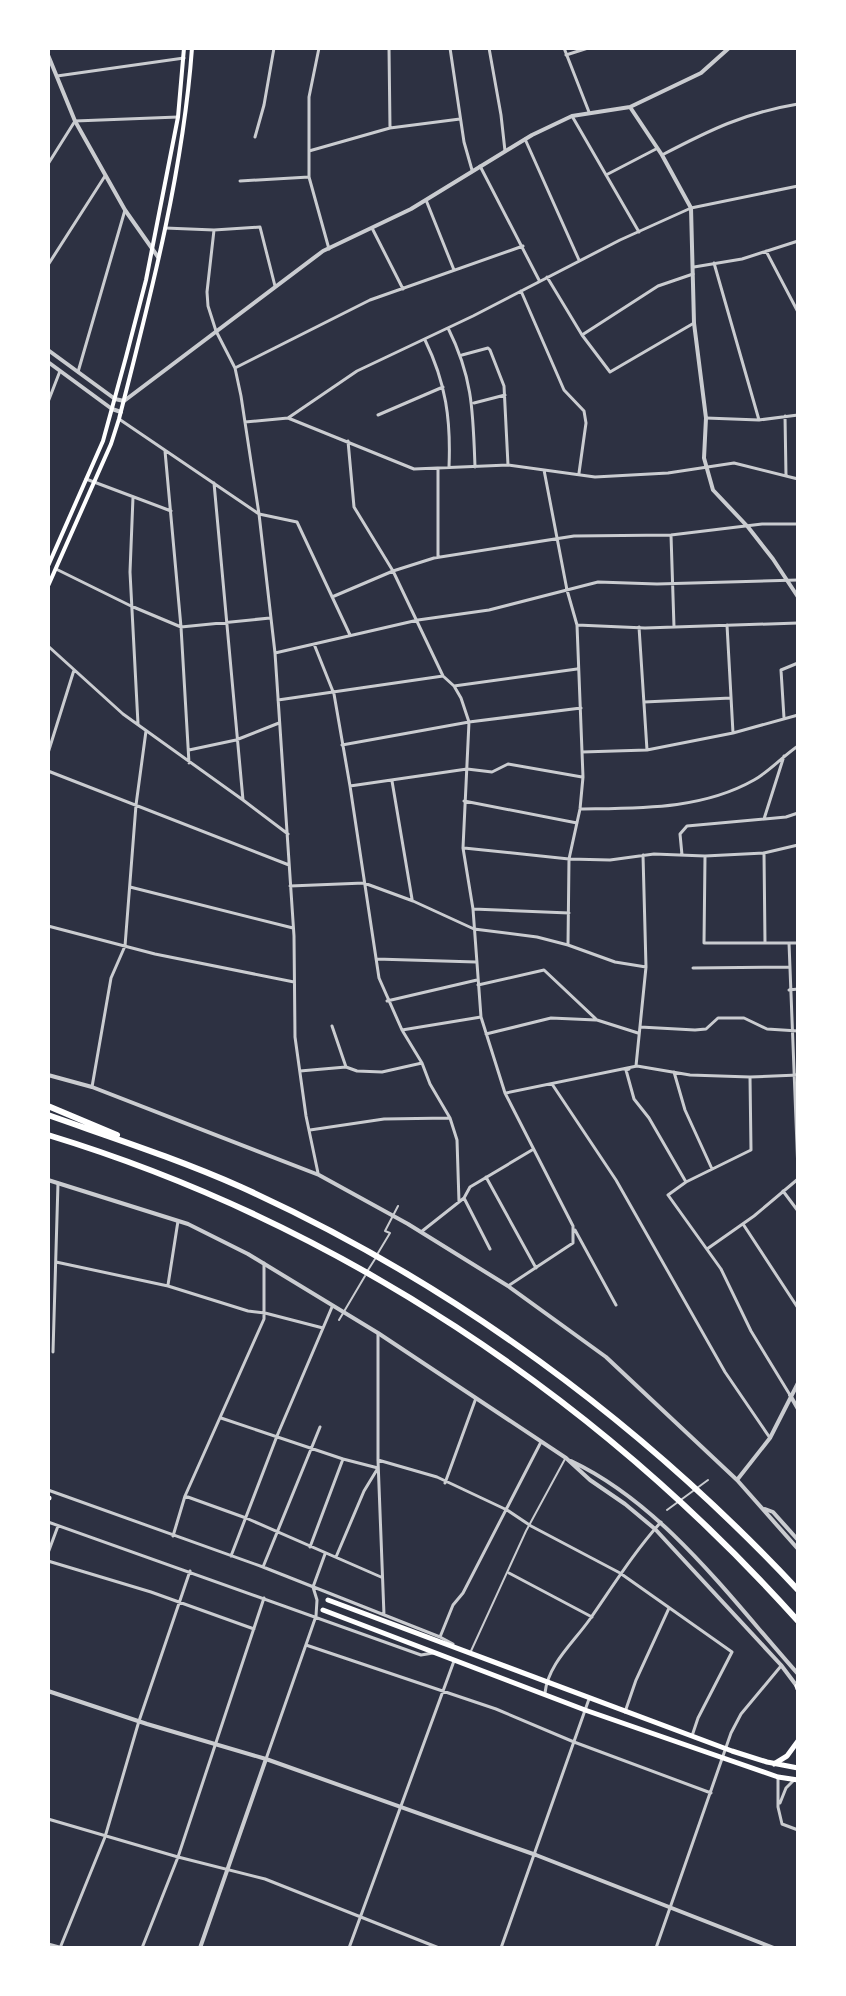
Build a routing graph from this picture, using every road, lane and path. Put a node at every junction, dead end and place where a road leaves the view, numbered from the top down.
1 (184, 48) edge
2 (192, 48) edge
3 (274, 48) edge
4 (319, 48) edge
5 (389, 48) edge
6 (450, 48) edge
7 (489, 48) edge
8 (564, 48) edge
9 (588, 48) edge
10 (729, 48) edge
11 (48, 55) edge
12 (566, 55) junction
13 (184, 58) junction
14 (50, 70) edge
15 (55, 76) junction
16 (798, 104) edge
17 (630, 107) junction
18 (589, 112) junction
19 (572, 116) junction
20 (178, 117) junction
21 (460, 119) junction
22 (75, 121) junction
23 (390, 128) junction
24 (255, 137) dead end
25 (525, 139) junction
26 (656, 149) junction
27 (309, 151) junction
28 (505, 151) junction
29 (662, 155) junction
30 (48, 164) edge
31 (480, 166) junction
32 (473, 171) junction
33 (605, 175) junction
34 (105, 176) junction
35 (309, 177) junction
36 (240, 181) dead end
37 (798, 186) edge
38 (426, 200) junction
39 (691, 208) junction
40 (125, 210) junction
41 (165, 228) junction
42 (372, 228) junction
43 (214, 230) junction
44 (639, 232) junction
45 (798, 241) edge
46 (523, 246) junction
47 (153, 249) junction
48 (329, 249) junction
49 (766, 251) junction
50 (158, 257) junction
51 (579, 261) junction
52 (714, 263) junction
53 (48, 265) edge
54 (694, 267) junction
55 (454, 270) junction
56 (693, 274) junction
57 (547, 277) junction
58 (540, 281) junction
59 (275, 286) junction
60 (403, 289) junction
61 (521, 291) junction
62 (798, 312) edge
63 (694, 323) junction
64 (448, 328) junction
65 (216, 331) junction
66 (582, 335) junction
67 (424, 339) junction
68 (48, 350) edge
69 (462, 355) junction
70 (48, 362) edge
71 (235, 368) junction
72 (60, 371) junction
73 (78, 373) junction
74 (48, 383) edge
75 (55, 384) junction
76 (443, 387) junction
77 (505, 395) junction
78 (115, 399) junction
79 (124, 401) junction
80 (48, 402) edge
81 (473, 403) junction
82 (112, 409) junction
83 (121, 412) junction
84 (378, 415) dead end
85 (798, 415) edge
86 (785, 416) junction
87 (288, 418) junction
88 (706, 418) junction
89 (119, 419) junction
90 (759, 420) junction
91 (245, 422) junction
92 (348, 441) junction
93 (165, 451) junction
94 (508, 465) junction
95 (449, 467) junction
96 (475, 467) junction
97 (438, 468) junction
98 (706, 468) junction
99 (544, 470) junction
100 (579, 473) junction
101 (786, 476) junction
102 (86, 479) junction
103 (798, 479) edge
104 (94, 481) junction
105 (214, 483) junction
106 (133, 497) junction
107 (171, 511) junction
108 (259, 514) junction
109 (798, 524) edge
110 (748, 527) junction
111 (671, 535) junction
112 (558, 539) junction
113 (438, 557) junction
114 (48, 566) edge
115 (55, 568) junction
116 (393, 571) junction
117 (787, 580) junction
118 (798, 580) edge
119 (672, 583) junction
120 (48, 586) edge
121 (567, 590) junction
122 (332, 597) junction
123 (798, 597) edge
124 (131, 606) junction
125 (270, 618) junction
126 (418, 620) junction
127 (798, 623) edge
128 (228, 624) junction
129 (577, 625) junction
130 (727, 625) junction
131 (181, 627) junction
132 (639, 627) junction
133 (674, 627) junction
134 (350, 636) junction
135 (314, 644) junction
136 (48, 646) edge
137 (275, 653) junction
138 (798, 663) edge
139 (577, 669) junction
140 (74, 670) junction
141 (443, 676) junction
142 (454, 686) junction
143 (334, 694) junction
144 (731, 698) junction
145 (278, 700) junction
146 (644, 702) junction
147 (581, 708) junction
148 (798, 715) edge
149 (784, 718) junction
150 (469, 722) junction
151 (279, 723) junction
152 (138, 724) junction
153 (146, 731) junction
154 (733, 733) junction
155 (236, 740) junction
156 (342, 745) junction
157 (798, 746) edge
158 (189, 750) junction
159 (647, 750) junction
160 (582, 752) junction
161 (48, 753) edge
162 (784, 756) junction
163 (189, 763) junction
164 (467, 769) junction
165 (48, 771) edge
166 (583, 777) junction
167 (392, 781) junction
168 (350, 786) junction
169 (243, 800) junction
170 (464, 801) junction
171 (136, 805) junction
172 (580, 809) junction
173 (798, 813) edge
174 (764, 819) junction
175 (577, 823) junction
176 (288, 834) junction
177 (798, 845) edge
178 (463, 848) junction
179 (764, 853) junction
180 (643, 855) junction
181 (682, 855) junction
182 (705, 856) junction
183 (569, 859) junction
184 (289, 865) junction
185 (364, 883) junction
186 (290, 886) junction
187 (129, 887) junction
188 (413, 901) junction
189 (473, 909) junction
190 (569, 913) junction
191 (48, 926) edge
192 (293, 928) junction
193 (474, 929) junction
194 (765, 943) junction
195 (789, 943) junction
196 (798, 943) edge
197 (568, 945) junction
198 (125, 946) junction
199 (375, 959) junction
200 (476, 962) junction
201 (646, 967) junction
202 (789, 967) junction
203 (693, 968) dead end
204 (294, 982) junction
205 (477, 983) junction
206 (798, 989) edge
207 (789, 990) junction
208 (387, 1001) junction
209 (481, 1017) junction
210 (597, 1020) junction
211 (332, 1026) dead end
212 (640, 1027) junction
213 (402, 1030) junction
214 (791, 1030) junction
215 (798, 1031) edge
216 (486, 1034) junction
217 (639, 1034) junction
218 (422, 1063) junction
219 (637, 1066) junction
220 (346, 1067) junction
221 (299, 1072) junction
222 (673, 1072) junction
223 (48, 1073) edge
224 (792, 1075) junction
225 (798, 1075) edge
226 (750, 1077) junction
227 (552, 1084) junction
228 (92, 1087) junction
229 (505, 1093) junction
230 (48, 1106) edge
231 (48, 1115) edge
232 (450, 1118) junction
233 (797, 1127) edge
234 (310, 1130) junction
235 (50, 1136) edge
236 (532, 1150) junction
237 (179, 1161) junction
238 (712, 1169) junction
239 (798, 1171) edge
240 (319, 1175) junction
241 (486, 1177) junction
242 (798, 1179) edge
243 (48, 1180) edge
244 (686, 1182) junction
245 (58, 1183) junction
246 (783, 1191) junction
247 (464, 1198) junction
248 (459, 1202) junction
249 (398, 1206) dead end
250 (798, 1211) edge
251 (178, 1221) junction
252 (743, 1224) junction
253 (573, 1226) junction
254 (421, 1232) junction
255 (490, 1249) dead end
256 (707, 1249) junction
257 (56, 1262) junction
258 (264, 1263) junction
259 (536, 1268) junction
260 (168, 1286) junction
261 (508, 1286) junction
262 (334, 1304) junction
263 (616, 1305) dead end
264 (798, 1308) edge
265 (265, 1313) junction
266 (339, 1320) dead end
267 (323, 1328) junction
268 (378, 1333) junction
269 (53, 1352) dead end
270 (798, 1383) edge
271 (790, 1395) junction
272 (476, 1398) junction
273 (798, 1409) edge
274 (221, 1418) junction
275 (320, 1427) dead end
276 (277, 1436) junction
277 (770, 1438) junction
278 (541, 1442) junction
279 (312, 1448) junction
280 (566, 1458) junction
281 (343, 1459) junction
282 (378, 1460) junction
283 (378, 1468) junction
284 (708, 1480) dead end
285 (737, 1480) junction
286 (445, 1483) junction
287 (48, 1490) edge
288 (185, 1496) junction
289 (763, 1508) junction
290 (507, 1510) junction
291 (667, 1510) dead end
292 (246, 1518) junction
293 (48, 1522) edge
294 (661, 1522) junction
295 (58, 1526) junction
296 (531, 1526) junction
297 (655, 1529) junction
298 (277, 1533) junction
299 (173, 1536) junction
300 (798, 1540) edge
301 (310, 1547) junction
302 (798, 1549) edge
303 (48, 1553) edge
304 (325, 1554) junction
305 (231, 1556) junction
306 (336, 1557) junction
307 (48, 1561) edge
308 (263, 1567) junction
309 (190, 1571) junction
310 (509, 1573) junction
311 (620, 1573) junction
312 (383, 1578) junction
313 (313, 1587) junction
314 (798, 1590) edge
315 (264, 1598) junction
316 (328, 1600) dead end
317 (179, 1602) junction
318 (669, 1607) junction
319 (323, 1610) dead end
320 (384, 1615) junction
321 (316, 1616) junction
322 (592, 1617) junction
323 (798, 1621) edge
324 (254, 1629) junction
325 (440, 1637) junction
326 (306, 1645) junction
327 (433, 1653) junction
328 (469, 1655) junction
329 (454, 1661) junction
330 (781, 1665) junction
331 (798, 1674) edge
332 (546, 1682) junction
333 (798, 1687) edge
334 (48, 1691) edge
335 (444, 1691) junction
336 (544, 1695) junction
337 (589, 1698) junction
338 (585, 1710) junction
339 (625, 1712) junction
340 (139, 1721) junction
341 (692, 1736) junction
342 (798, 1741) edge
343 (574, 1742) junction
344 (214, 1743) junction
345 (727, 1749) junction
346 (266, 1759) junction
347 (723, 1759) junction
348 (774, 1764) junction
349 (798, 1768) edge
350 (778, 1777) junction
351 (796, 1780) edge
352 (711, 1793) junction
353 (402, 1807) junction
354 (778, 1807) junction
355 (48, 1819) edge
356 (798, 1830) edge
357 (105, 1837) junction
358 (536, 1855) junction
359 (178, 1857) junction
360 (227, 1868) junction
361 (670, 1907) junction
362 (360, 1918) junction
363 (48, 1944) edge
364 (61, 1948) edge
365 (142, 1948) edge
366 (200, 1948) edge
367 (349, 1948) edge
368 (439, 1948) edge
369 (501, 1948) edge
370 (656, 1948) edge
371 (774, 1948) edge

1 - 13 main road
2 - 41 main road
3 - 24 street
4 - 27 street
5 - 23 street
6 - 21 street
7 - 28 street
8 - 12 street
9 - 12 street
10 - 17 street
11 - 14 street
12 - 18 street
13 - 15 street
13 - 20 main road
14 - 15 street
15 - 22 street
16 - 29 street
17 - 18 street
17 - 26 street
18 - 19 street
19 - 25 street
19 - 33 street
20 - 22 street
20 - 47 main road
21 - 23 street
21 - 32 street
22 - 30 street
22 - 34 street
23 - 27 street
25 - 28 street
25 - 51 street
26 - 29 street
26 - 33 street
27 - 35 street
28 - 31 street
29 - 39 street
31 - 32 street
31 - 46 street
32 - 38 street
33 - 44 street
34 - 40 street
34 - 53 street
35 - 36 street
35 - 48 street
37 - 39 street
38 - 42 street
38 - 55 street
39 - 44 street
39 - 54 street
40 - 47 street
40 - 73 street
41 - 43 street
41 - 50 main road
42 - 48 street
42 - 60 street
43 - 59 street
43 - 65 street
44 - 51 street
45 - 49 street
46 - 55 street
46 - 58 street
47 - 50 street
47 - 78 main road
48 - 59 street
49 - 52 street
49 - 62 street
50 - 79 main road
51 - 57 street
52 - 54 street
52 - 90 street
54 - 56 street
55 - 60 street
56 - 63 street
56 - 66 street
57 - 58 street
57 - 66 street
58 - 61 street
59 - 65 street
60 - 71 street
61 - 64 street
61 - 100 street
63 - 66 street
63 - 88 street
64 - 67 street
64 - 69 street
65 - 71 street
65 - 79 street
67 - 76 street
67 - 87 street
68 - 73 street
69 - 77 street
69 - 81 street
70 - 72 street
71 - 91 street
72 - 75 street
72 - 82 street
73 - 78 street
74 - 75 street
75 - 80 street
76 - 84 street
76 - 95 street
77 - 81 street
77 - 94 street
78 - 79 street
78 - 82 main road
79 - 83 main road
81 - 96 street
82 - 83 street
82 - 102 main road
83 - 89 main road
85 - 86 street
86 - 90 street
86 - 101 street
87 - 91 street
87 - 92 street
88 - 90 street
88 - 98 street
89 - 93 street
89 - 104 main road
91 - 108 street
92 - 97 street
92 - 116 street
93 - 105 street
93 - 107 street
94 - 96 street
94 - 99 street
95 - 96 street
95 - 97 street
97 - 113 street
98 - 100 street
98 - 101 street
98 - 110 street
99 - 100 street
99 - 112 street
101 - 103 street
102 - 104 street
102 - 114 main road
104 - 106 street
104 - 115 main road
105 - 108 street
105 - 128 street
106 - 107 street
106 - 124 street
107 - 131 street
108 - 122 street
108 - 125 street
109 - 110 street
110 - 111 street
110 - 117 street
111 - 112 street
111 - 119 street
112 - 113 street
112 - 121 street
113 - 116 street
115 - 120 main road
115 - 124 street
116 - 122 street
116 - 126 street
117 - 118 street
117 - 119 street
117 - 123 street
119 - 121 street
119 - 133 street
121 - 126 street
121 - 129 street
122 - 134 street
124 - 131 street
124 - 152 street
125 - 128 street
125 - 137 street
126 - 134 street
126 - 141 street
127 - 130 street
128 - 131 street
128 - 155 street
129 - 132 street
129 - 139 street
130 - 133 street
130 - 144 street
131 - 158 street
132 - 133 street
132 - 146 street
134 - 135 street
135 - 137 street
135 - 143 street
136 - 140 street
137 - 145 street
138 - 149 street
139 - 142 street
139 - 147 street
140 - 152 street
140 - 161 street
141 - 142 street
141 - 143 street
142 - 150 street
143 - 145 street
143 - 156 street
144 - 146 street
144 - 154 street
145 - 151 street
146 - 159 street
147 - 150 street
147 - 160 street
148 - 149 street
149 - 154 street
150 - 156 street
150 - 164 street
151 - 155 street
151 - 176 street
152 - 153 street
153 - 163 street
153 - 171 street
154 - 159 street
155 - 158 street
155 - 169 street
156 - 168 street
157 - 162 street
158 - 163 street
159 - 160 street
160 - 166 street
162 - 172 street
162 - 174 street
163 - 169 street
164 - 166 street
164 - 167 street
164 - 170 street
165 - 171 street
166 - 172 street
167 - 168 street
167 - 188 street
168 - 185 street
169 - 176 street
170 - 175 street
170 - 178 street
171 - 184 street
171 - 187 street
172 - 175 street
173 - 174 street
174 - 181 street
175 - 183 street
176 - 184 street
177 - 179 street
178 - 183 street
178 - 189 street
179 - 182 street
179 - 194 street
180 - 181 street
180 - 183 street
180 - 201 street
181 - 182 street
182 - 194 street
183 - 190 street
184 - 186 street
185 - 186 street
185 - 188 street
185 - 199 street
186 - 192 street
187 - 192 street
187 - 198 street
188 - 193 street
189 - 190 street
189 - 193 street
190 - 197 street
191 - 198 street
192 - 204 street
193 - 197 street
193 - 200 street
194 - 195 street
195 - 196 street
195 - 202 street
197 - 201 street
198 - 204 street
198 - 228 street
199 - 200 street
199 - 208 street
200 - 205 street
201 - 212 street
202 - 203 street
202 - 207 street
204 - 221 street
205 - 208 street
205 - 209 street
205 - 210 street
206 - 207 street
207 - 214 street
208 - 213 street
209 - 213 street
209 - 216 street
210 - 216 street
210 - 217 street
211 - 220 street
212 - 214 street
212 - 217 street
213 - 218 street
214 - 215 street
214 - 224 street
216 - 229 street
217 - 219 street
218 - 220 street
218 - 232 street
219 - 222 street
219 - 227 street
219 - 244 street
220 - 221 street
221 - 234 street
222 - 226 street
222 - 238 street
223 - 228 street
224 - 225 street
224 - 226 street
224 - 233 street
226 - 238 street
227 - 229 street
227 - 277 street
228 - 240 street
229 - 236 street
230 - 237 highway
231 - 237 highway
232 - 234 street
232 - 248 street
233 - 239 street
234 - 240 street
235 - 323 highway
236 - 241 street
236 - 253 street
237 - 314 highway
238 - 244 street
240 - 254 street
241 - 247 street
241 - 259 street
242 - 246 street
243 - 245 street
244 - 256 street
245 - 251 street
245 - 257 street
246 - 250 street
246 - 252 street
247 - 248 street
247 - 255 street
248 - 254 street
249 - 266 street
251 - 258 street
251 - 260 street
252 - 256 street
252 - 264 street
253 - 259 street
253 - 263 street
254 - 261 street
256 - 271 street
257 - 260 street
257 - 269 street
258 - 262 street
258 - 265 street
259 - 261 street
260 - 265 street
261 - 285 street
262 - 267 street
262 - 268 street
265 - 267 street
265 - 274 street
267 - 276 street
268 - 272 street
268 - 282 street
270 - 271 street
271 - 273 street
271 - 277 street
272 - 278 street
272 - 286 street
274 - 276 street
274 - 288 street
275 - 279 street
276 - 279 street
276 - 292 street
277 - 285 street
278 - 280 street
278 - 290 street
279 - 281 street
279 - 298 street
280 - 294 street
280 - 296 street
280 - 297 street
281 - 283 street
281 - 301 street
282 - 283 street
282 - 286 street
283 - 306 street
283 - 312 street
284 - 291 street
285 - 289 street
286 - 290 street
287 - 299 street
288 - 292 street
288 - 299 street
289 - 300 street
289 - 302 street
290 - 296 street
290 - 325 street
292 - 298 street
292 - 305 street
293 - 295 street
294 - 297 street
294 - 331 street
295 - 303 street
295 - 309 street
296 - 310 street
296 - 311 street
297 - 311 street
297 - 330 street
298 - 301 street
298 - 308 street
299 - 305 street
301 - 304 street
304 - 306 street
304 - 313 street
305 - 308 street
306 - 312 street
307 - 317 street
308 - 313 street
309 - 315 street
309 - 317 street
310 - 322 street
310 - 328 street
311 - 318 street
311 - 322 street
312 - 320 street
313 - 320 street
313 - 321 street
315 - 321 street
315 - 324 street
316 - 328 main road
317 - 324 street
317 - 340 street
318 - 339 street
318 - 341 street
319 - 327 main road
320 - 325 street
321 - 326 street
321 - 327 street
322 - 332 street
324 - 344 street
325 - 328 street
326 - 335 street
326 - 346 street
327 - 329 main road
328 - 332 main road
329 - 335 street
329 - 336 main road
330 - 333 street
330 - 345 street
332 - 336 street
332 - 337 main road
334 - 340 street
335 - 343 street
335 - 353 street
336 - 338 main road
337 - 338 street
337 - 339 main road
338 - 343 street
338 - 347 main road
339 - 341 main road
340 - 344 street
340 - 357 street
341 - 345 main road
342 - 348 main road
343 - 352 street
343 - 358 street
344 - 346 street
344 - 359 street
345 - 347 street
345 - 348 main road
346 - 353 street
346 - 360 street
347 - 350 main road
347 - 352 street
348 - 349 main road
350 - 351 main road
350 - 354 street
351 - 354 street
352 - 361 street
353 - 358 street
353 - 362 street
354 - 356 street
355 - 357 street
357 - 359 street
357 - 364 street
358 - 361 street
358 - 369 street
359 - 360 street
359 - 365 street
360 - 362 street
360 - 366 street
361 - 370 street
361 - 371 street
362 - 367 street
362 - 368 street
363 - 364 street

